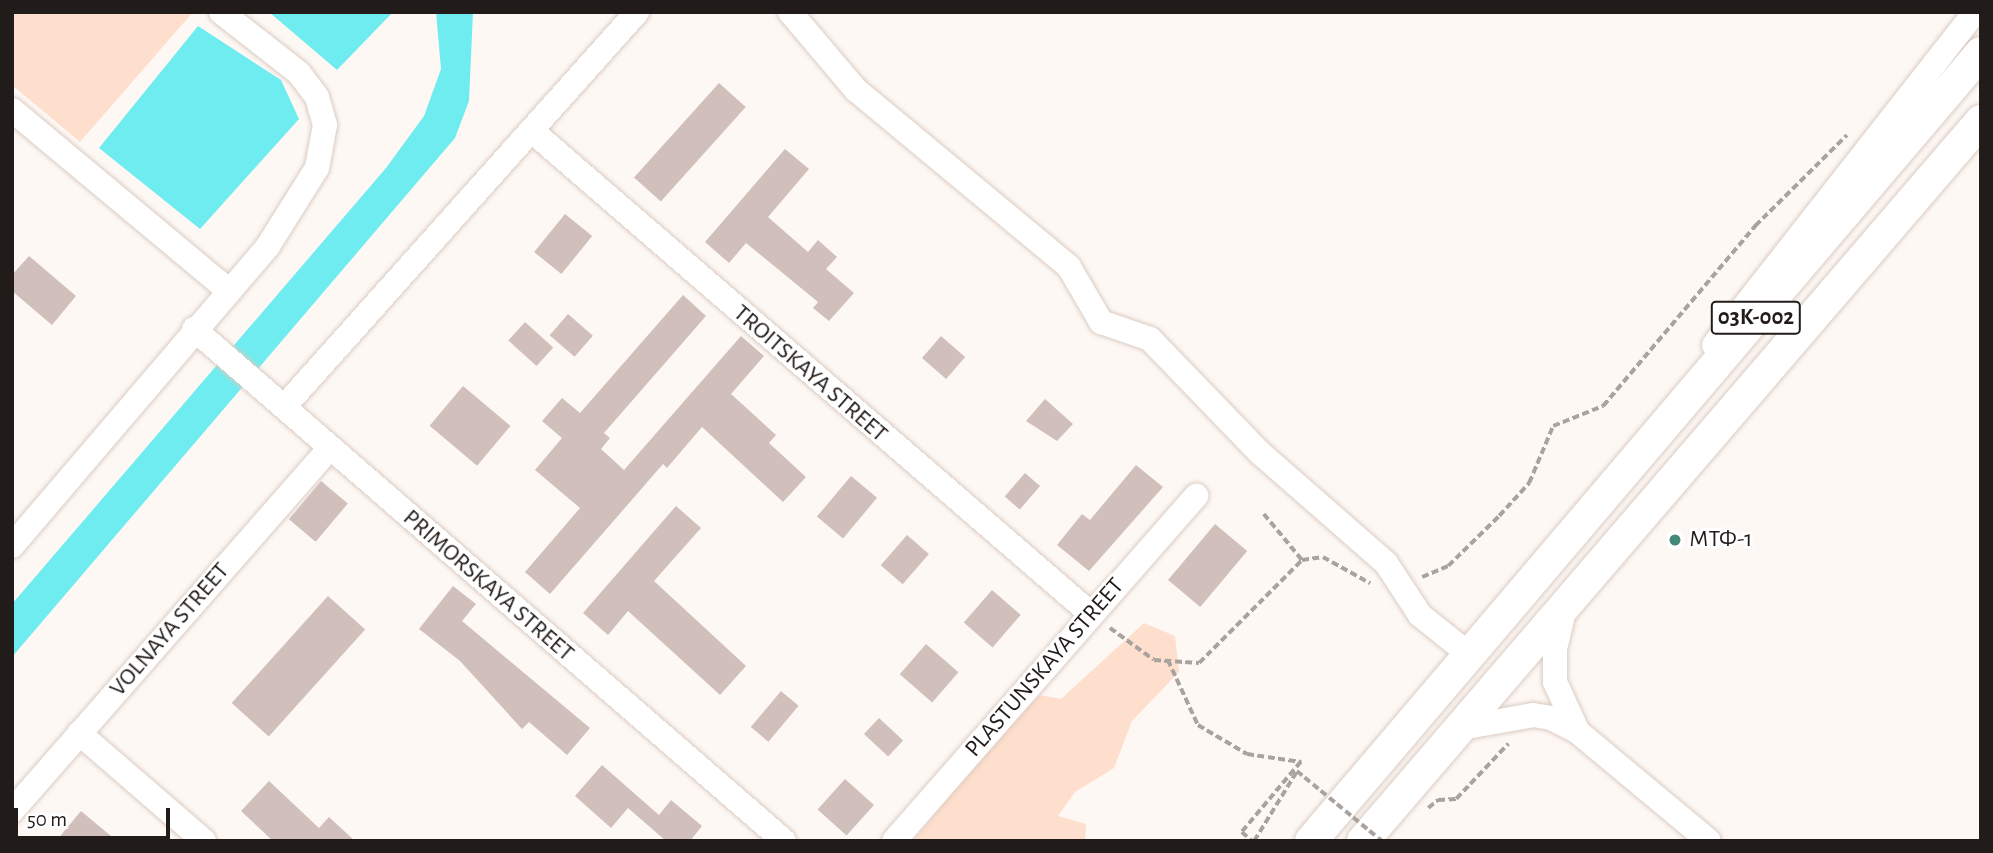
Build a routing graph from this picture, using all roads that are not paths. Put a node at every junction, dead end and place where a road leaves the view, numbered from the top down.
1 (221, 12) edge
2 (637, 12) edge
3 (790, 12) edge
4 (1975, 12) edge
5 (1981, 53) edge
6 (12, 110) edge
7 (1981, 121) edge
8 (532, 131) junction
9 (227, 289) junction
10 (194, 329) junction
11 (284, 407) junction
12 (1677, 411) junction
13 (329, 449) junction
14 (1196, 496) dead end
15 (12, 546) edge
16 (1565, 607) junction
17 (1091, 614) junction
18 (1470, 655) junction
19 (1461, 728) junction
20 (1578, 732) junction
21 (79, 733) junction
22 (12, 811) edge
23 (204, 841) edge
24 (784, 841) edge
25 (894, 841) edge
26 (1311, 841) edge
27 (1363, 841) edge
28 (1709, 841) edge

1 - 9 street
2 - 8 street
3 - 18 street
4 - 12 street
5 - 12 main road, 03К-002
6 - 9 street
7 - 16 main road, 03К-002
8 - 11 street
8 - 17 street, TROITSKAYA STREET
9 - 10 street
10 - 11 street, PRIMORSKAYA STREET
10 - 15 street
11 - 13 street, PRIMORSKAYA STREET
12 - 18 main road, 03К-002
13 - 21 street, VOLNAYA STREET
13 - 24 street, PRIMORSKAYA STREET
14 - 17 street, PLASTUNSKAYA STREET
16 - 19 main road, 03К-002
16 - 20 street
17 - 25 street, PLASTUNSKAYA STREET
18 - 26 main road, 03К-002
19 - 20 street
19 - 27 main road, 03К-002
20 - 28 street
21 - 22 street, VOLNAYA STREET
21 - 23 street

